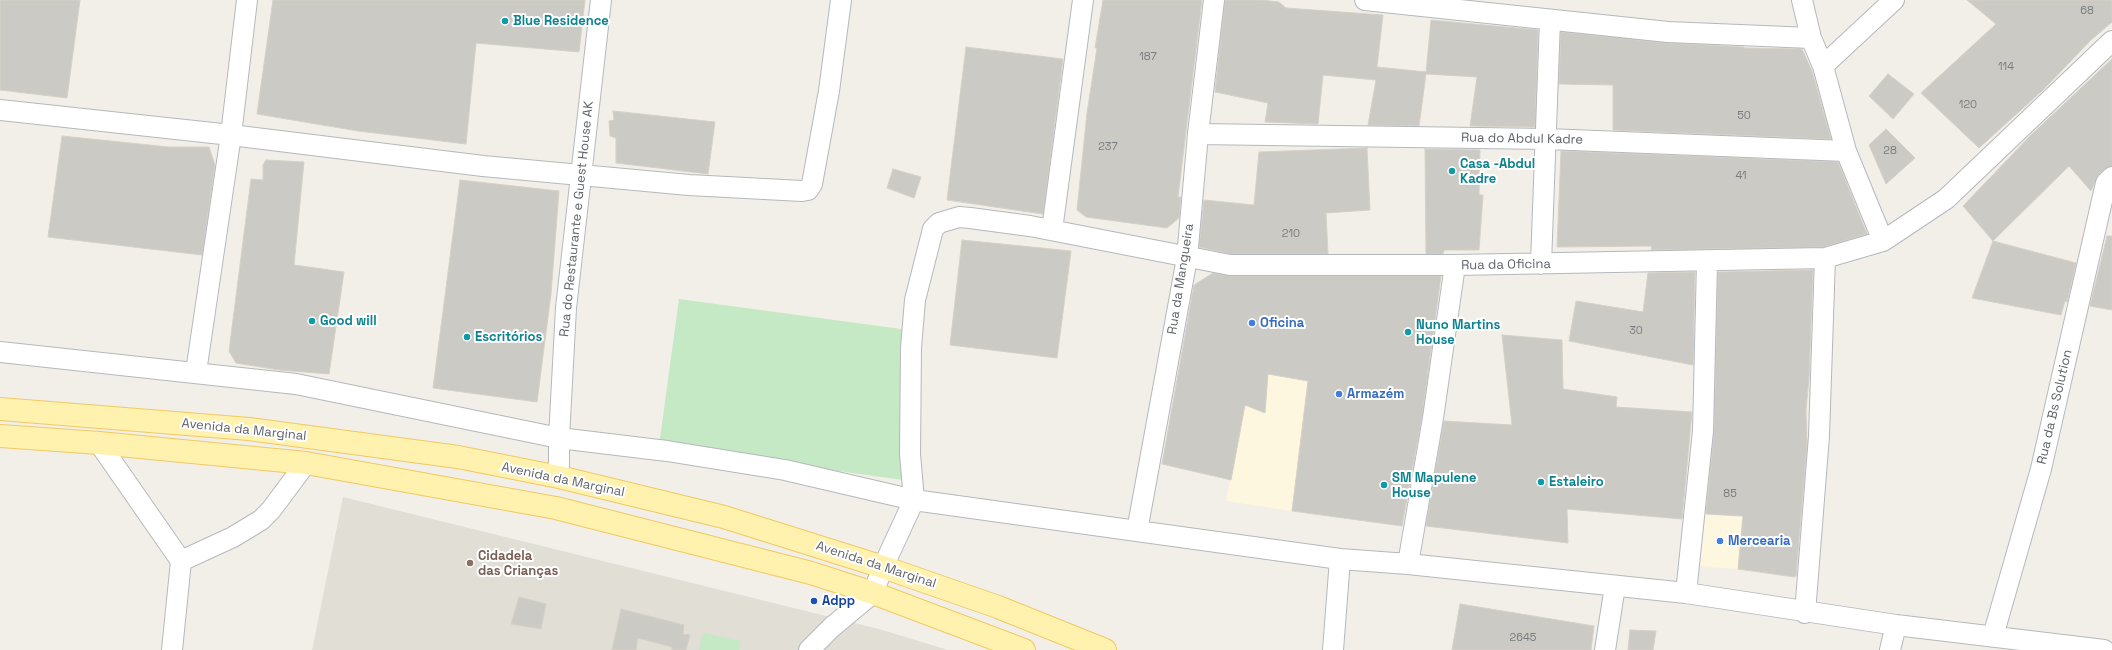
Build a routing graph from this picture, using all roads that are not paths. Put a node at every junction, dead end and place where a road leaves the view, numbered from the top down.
1 (247, 0) edge
2 (601, 0) edge
3 (841, 0) edge
4 (1083, 0) edge
5 (1214, 0) edge
6 (1365, 0) edge
7 (1802, 0) edge
8 (1894, 0) edge
9 (1550, 20) junction
10 (1811, 38) junction
11 (2112, 41) edge
12 (1824, 66) junction
13 (0, 110) edge
14 (1198, 134) junction
15 (231, 135) junction
16 (1547, 139) junction
17 (1846, 151) junction
18 (580, 174) junction
19 (2110, 181) edge
20 (1052, 230) junction
21 (1883, 241) junction
22 (1187, 258) junction
23 (1825, 258) junction
24 (1708, 262) junction
25 (1542, 264) junction
26 (1455, 265) junction
27 (0, 352) edge
28 (196, 372) junction
29 (0, 409) edge
30 (0, 436) edge
31 (559, 438) junction
32 (99, 443) junction
33 (306, 463) junction
34 (559, 477) junction
35 (914, 500) junction
36 (1137, 532) junction
37 (1340, 559) junction
38 (181, 561) junction
39 (1408, 564) junction
40 (883, 567) junction
41 (1615, 586) junction
42 (873, 593) junction
43 (1686, 593) junction
44 (1805, 612) junction
45 (1896, 625) junction
46 (1993, 636) junction
47 (172, 650) edge
48 (809, 650) edge
49 (1024, 650) edge
50 (1105, 650) edge
51 (1333, 650) edge
52 (1605, 650) edge
53 (1890, 650) edge
54 (2104, 650) edge

1 - 15 street
2 - 18 street, Rua do Restaurante e Guest House AK
3 - 18 street
4 - 20 street
5 - 14 street, Rua da Mangueira
6 - 9 street
7 - 10 street
8 - 12 street
9 - 10 street
9 - 16 street
10 - 12 street
11 - 21 street, Rua da Oficina
12 - 17 street
13 - 15 street
14 - 16 street, Rua do Abdul Kadre
14 - 22 street, Rua da Mangueira
15 - 18 street
15 - 28 street
16 - 17 street, Rua do Abdul Kadre
16 - 25 street
17 - 21 street
18 - 31 street, Rua do Restaurante e Guest House AK
19 - 46 street, Rua da Bs Solution
20 - 22 street, Rua da Oficina
20 - 35 street, Rua da Oficina
21 - 23 street, Rua da Oficina
22 - 26 street, Rua da Oficina
22 - 36 street, Rua da Mangueira
23 - 24 street, Rua da Oficina
23 - 44 street
24 - 25 street, Rua da Oficina
24 - 43 street
25 - 26 street, Rua da Oficina
26 - 39 street
27 - 28 street
28 - 31 street
29 - 34 main road, Avenida da Marginal
30 - 32 main road, Avenida da Marginal
31 - 34 street, Rua do Restaurante e Guest House AK
31 - 35 street
32 - 33 main road, Avenida da Marginal
32 - 38 street
33 - 38 street
33 - 42 main road, Avenida da Marginal
34 - 40 main road, Avenida da Marginal
35 - 36 street
35 - 40 street
36 - 37 street
37 - 39 street
37 - 51 street
38 - 47 street
39 - 41 street
40 - 42 street
40 - 50 main road, Avenida da Marginal
41 - 43 street
41 - 52 street
42 - 48 street
42 - 49 main road, Avenida da Marginal
43 - 44 street
44 - 45 street
45 - 46 street
45 - 53 street
46 - 54 street

